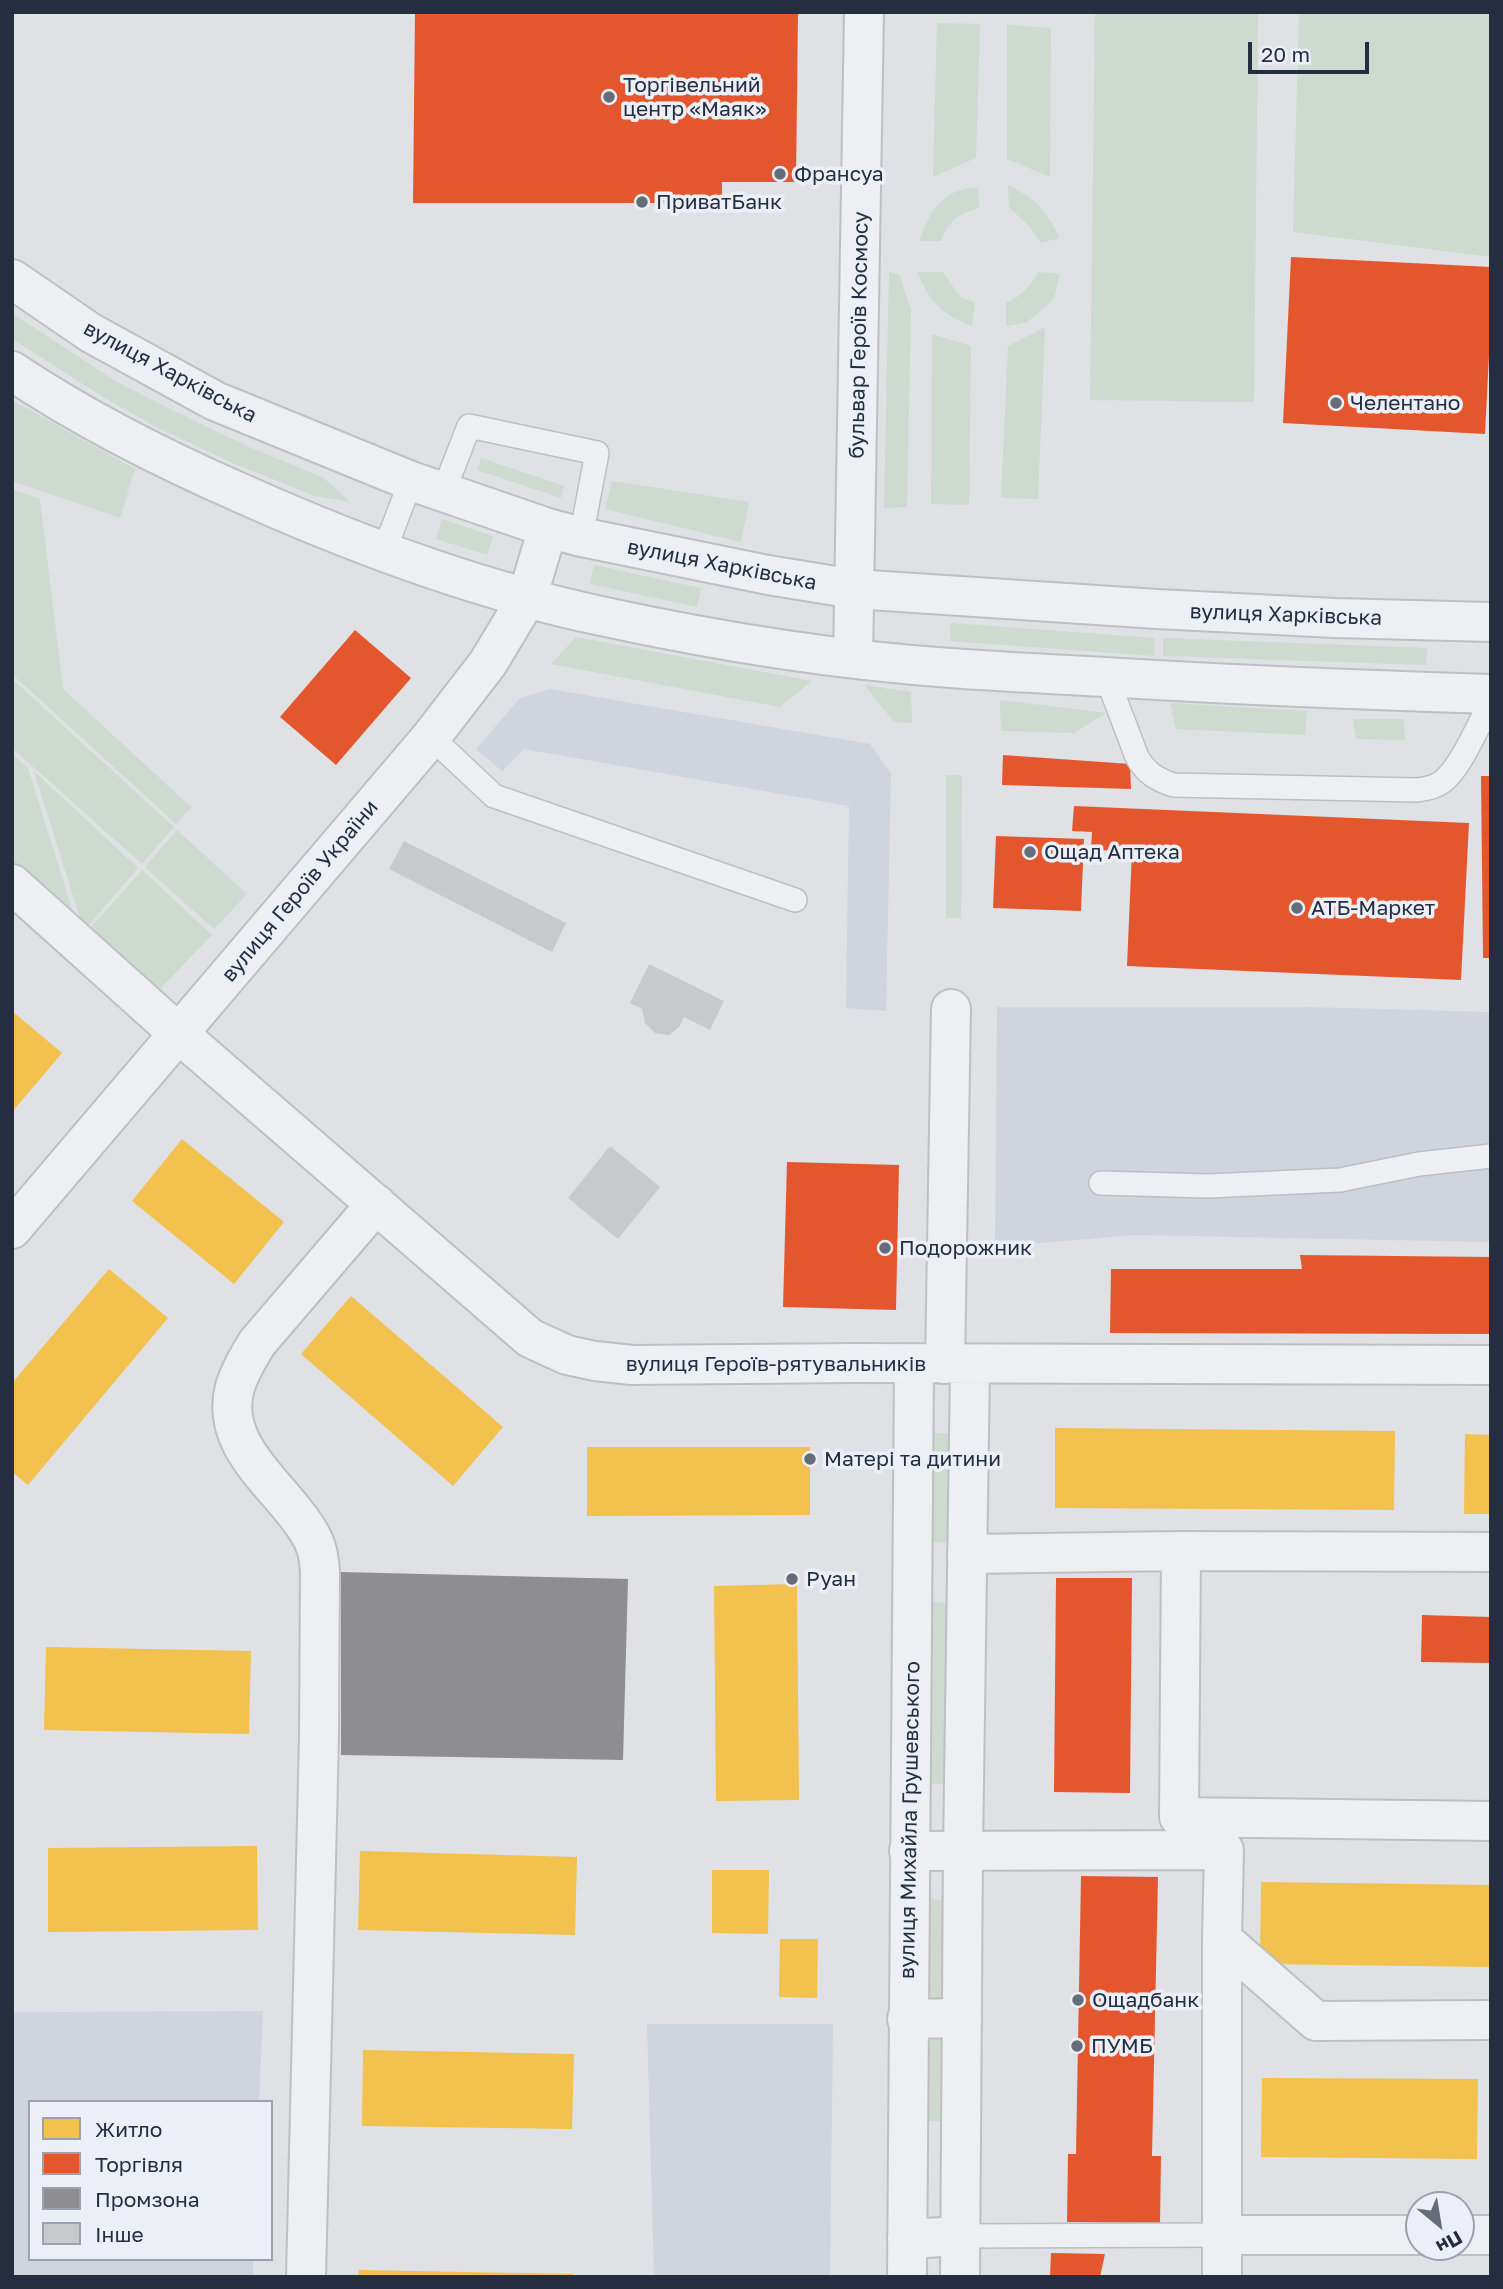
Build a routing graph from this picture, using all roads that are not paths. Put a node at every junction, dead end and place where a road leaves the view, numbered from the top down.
1 (864, 12) edge
2 (12, 279) edge
3 (12, 371) edge
4 (427, 487) junction
5 (564, 533) junction
6 (384, 551) junction
7 (854, 589) junction
8 (527, 598) junction
9 (1491, 622) edge
10 (853, 658) junction
11 (1107, 678) junction
12 (1491, 694) edge
13 (1491, 702) edge
14 (431, 737) junction
15 (12, 884) edge
16 (795, 900) dead end
17 (951, 1009) dead end
18 (179, 1034) junction
19 (1491, 1156) edge
20 (1101, 1183) dead end
21 (376, 1204) junction
22 (12, 1229) edge
23 (943, 1364) junction
24 (1491, 1365) edge
25 (1181, 1551) junction
26 (1491, 1552) edge
27 (967, 1554) junction
28 (1491, 1821) edge
29 (909, 1851) junction
30 (963, 1851) junction
31 (1222, 1939) junction
32 (962, 2018) junction
33 (907, 2019) junction
34 (1491, 2020) edge
35 (1222, 2235) junction
36 (1405, 2235) edge
37 (961, 2236) junction
38 (907, 2239) junction
39 (306, 2277) edge
40 (906, 2277) edge
41 (960, 2277) edge
42 (1222, 2277) edge

1 - 7 street, бульвар Героїв Космосу
2 - 4 street, вулиця Харківська
3 - 6 street
4 - 5 street, вулиця Харківська
4 - 5 lane
4 - 6 lane
5 - 7 street, вулиця Харківська
5 - 8 street, вулиця Героїв України
6 - 8 street
7 - 9 street, вулиця Харківська
7 - 10 street, бульвар Героїв Космосу
8 - 10 street
8 - 14 street, вулиця Героїв України
10 - 11 street
11 - 12 street
11 - 13 lane
14 - 16 lane
14 - 18 street, вулиця Героїв України
15 - 18 street, вулиця Героїв-рятувальників
17 - 23 street
18 - 21 street, вулиця Героїв-рятувальників
18 - 22 street, вулиця Героїв України
19 - 20 lane
21 - 23 street, вулиця Героїв-рятувальників
21 - 39 street
23 - 24 street, вулиця Героїв-рятувальників
23 - 27 street
23 - 29 street, вулиця Михайла Грушевського
25 - 26 street
25 - 27 street
25 - 28 street
27 - 30 street
29 - 30 street
29 - 33 street, вулиця Михайла Грушевського
30 - 31 street
30 - 32 street
31 - 34 street
31 - 35 street
32 - 33 street
32 - 37 street
33 - 38 street, вулиця Михайла Грушевського
35 - 36 street
35 - 37 lane
35 - 42 street
37 - 38 street
37 - 41 street
38 - 40 street, вулиця Михайла Грушевського

